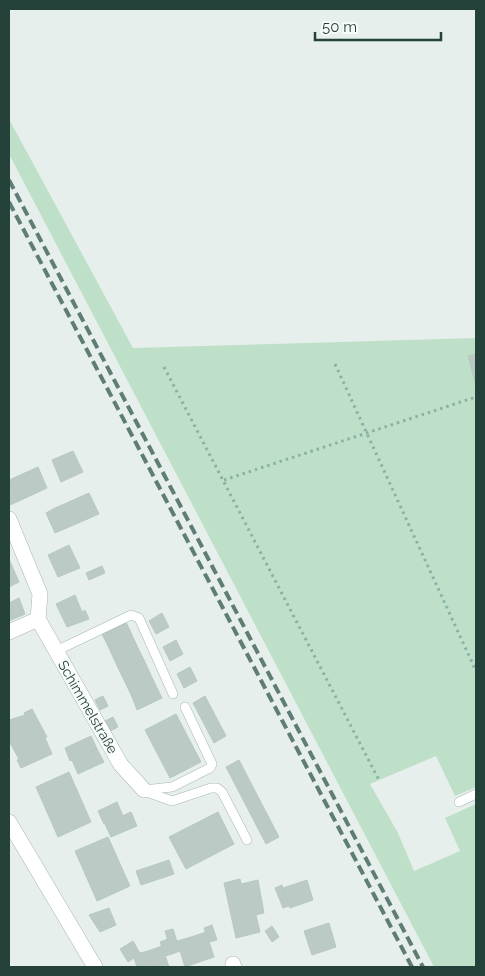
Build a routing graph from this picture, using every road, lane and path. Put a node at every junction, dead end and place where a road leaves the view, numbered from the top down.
1 (335, 364) dead end
2 (164, 367) dead end
3 (476, 397) edge
4 (367, 432) junction
5 (224, 480) junction
6 (9, 519) edge
7 (38, 619) junction
8 (9, 632) edge
9 (56, 651) junction
10 (476, 671) edge
11 (172, 694) dead end
12 (185, 708) dead end
13 (379, 780) dead end
14 (144, 790) junction
15 (476, 794) edge
16 (459, 802) dead end
17 (9, 822) edge
18 (247, 840) dead end
19 (95, 967) edge

1 - 4 path
2 - 5 path
3 - 4 path
4 - 5 path
4 - 10 path
5 - 13 path
6 - 7 street
7 - 8 street
7 - 9 street, Schimmelstraße
9 - 11 lane
9 - 14 street, Schimmelstraße
12 - 14 lane
14 - 18 lane
15 - 16 lane
17 - 19 street

